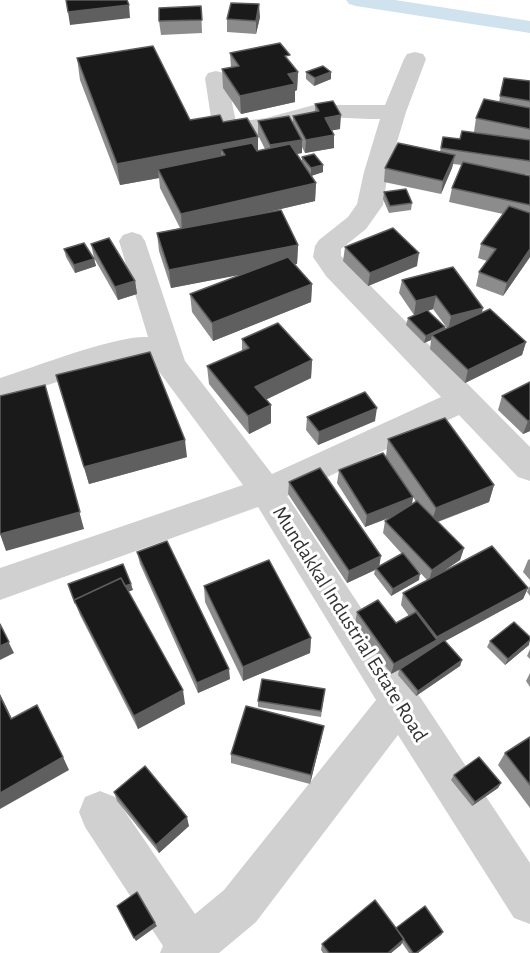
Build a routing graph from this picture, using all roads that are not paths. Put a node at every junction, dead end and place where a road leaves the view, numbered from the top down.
1 (415, 59) dead end
2 (216, 78) dead end
3 (394, 112) junction
4 (132, 242) dead end
5 (171, 365) junction
6 (0, 388) edge
7 (463, 400) junction
8 (530, 468) edge
9 (266, 491) junction
10 (0, 584) edge
11 (399, 702) junction
12 (100, 812) dead end
13 (530, 902) edge
14 (186, 950) edge

1 - 3 street
2 - 3 street
3 - 7 street
4 - 5 street
5 - 6 street
5 - 9 street
7 - 8 street
7 - 9 street
9 - 10 street, Mundakkal Industrial Estate Road
9 - 11 street, Mundakkal Industrial Estate Road
11 - 13 street, Mundakkal Industrial Estate Road
11 - 14 street
12 - 14 street

